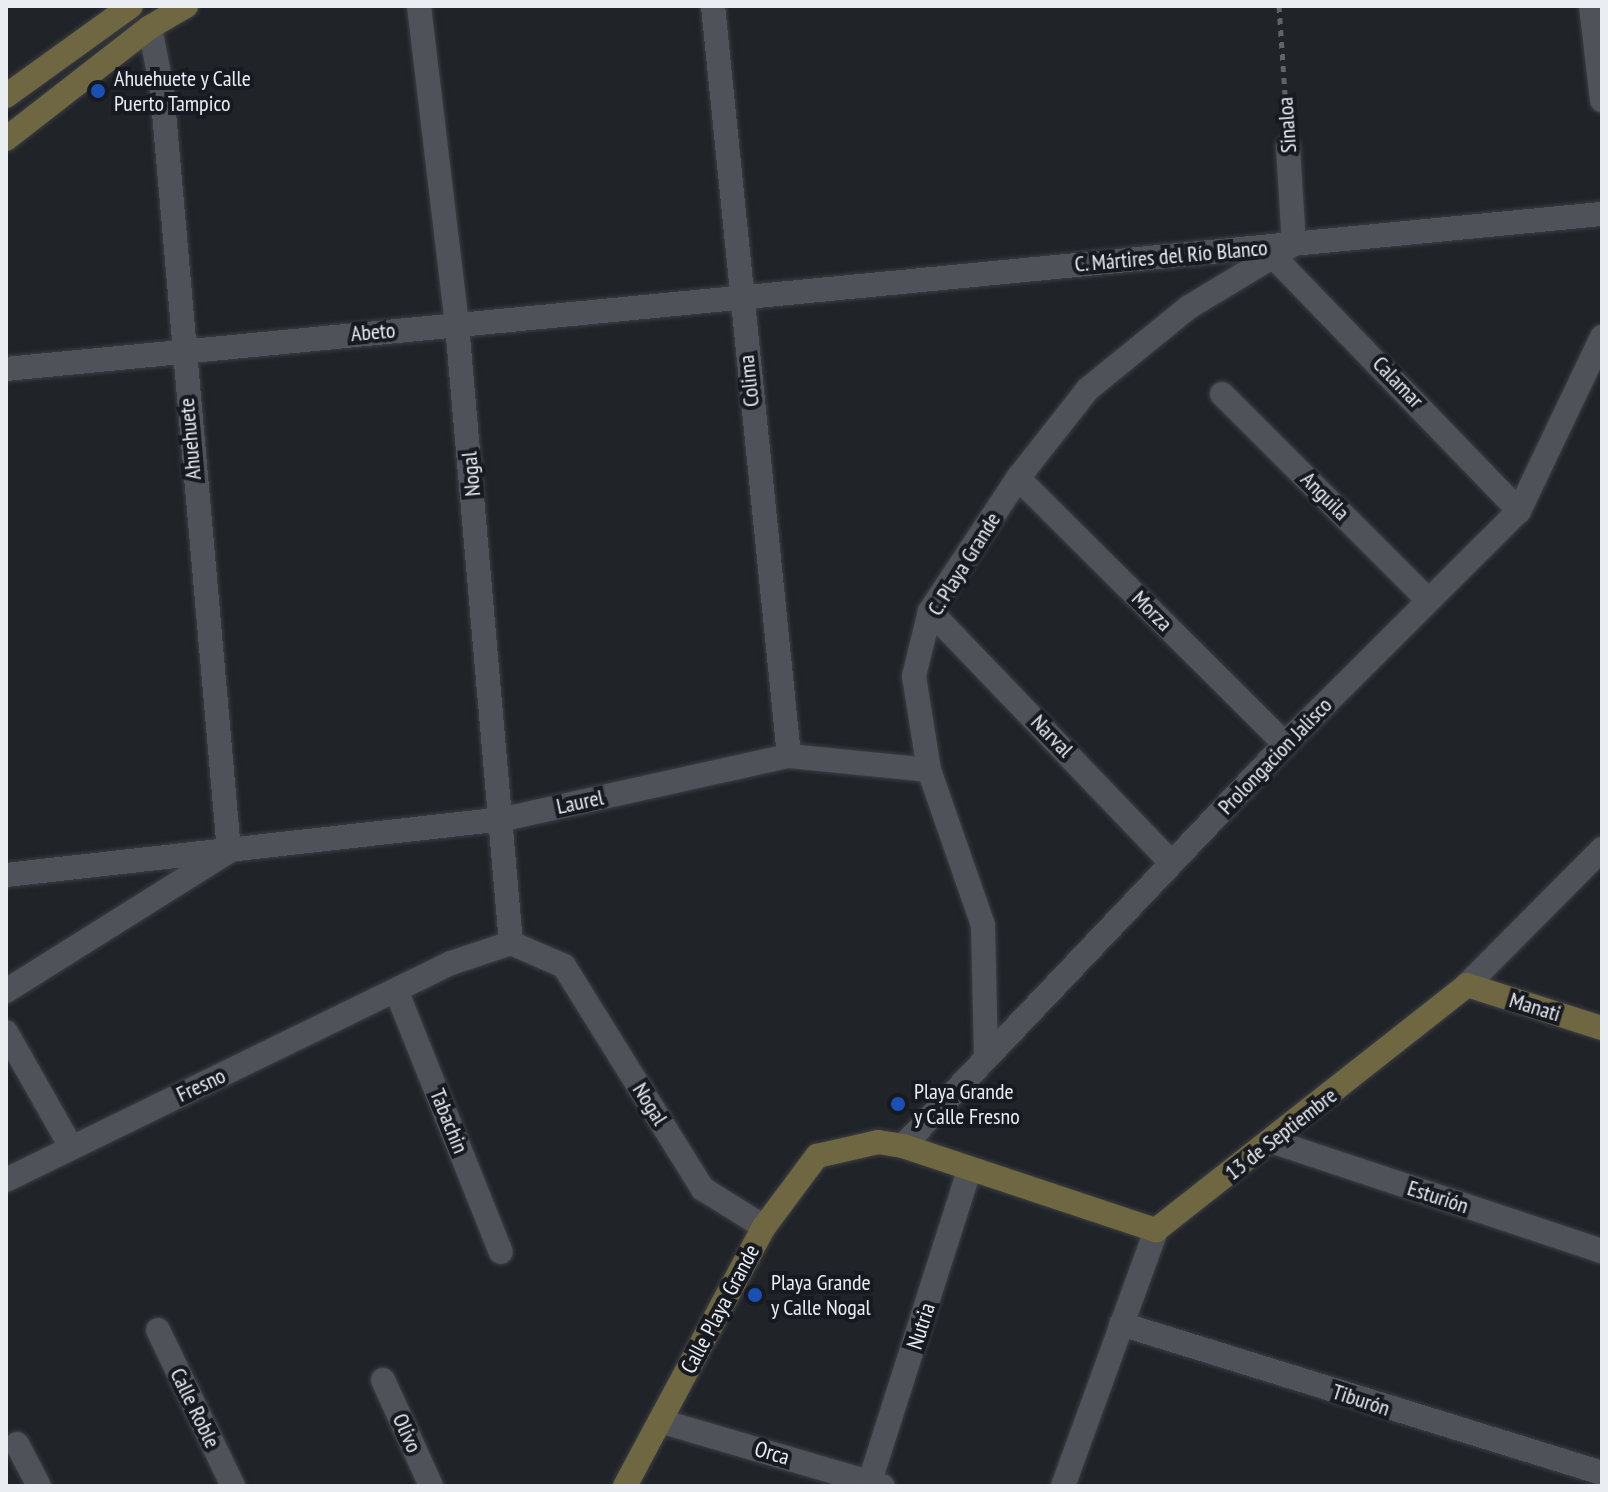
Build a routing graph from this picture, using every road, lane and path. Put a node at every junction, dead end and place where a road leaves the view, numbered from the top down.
1 (131, 6) edge
2 (186, 6) edge
3 (419, 6) edge
4 (713, 6) edge
5 (1279, 6) edge
6 (1591, 6) edge
7 (150, 27) junction
8 (6, 96) edge
9 (1602, 100) edge
10 (6, 139) edge
11 (1288, 147) joint
12 (1602, 214) edge
13 (1294, 244) junction
14 (1273, 256) junction
15 (739, 294) junction
16 (457, 325) junction
17 (1602, 337) edge
18 (181, 349) junction
19 (6, 369) edge
20 (1222, 394) dead end
21 (1018, 478) junction
22 (1519, 511) junction
23 (1427, 599) junction
24 (930, 611) junction
25 (1285, 744) junction
26 (789, 756) junction
27 (929, 770) junction
28 (504, 819) junction
29 (1602, 849) edge
30 (229, 851) junction
31 (1172, 863) junction
32 (6, 875) edge
33 (511, 943) junction
34 (1467, 985) junction
35 (396, 990) junction
36 (6, 991) edge
37 (1602, 1028) edge
38 (6, 1032) edge
39 (986, 1057) junction
40 (1274, 1142) junction
41 (903, 1146) junction
42 (71, 1147) junction
43 (969, 1170) junction
44 (6, 1180) edge
45 (764, 1227) junction
46 (1156, 1230) junction
47 (1602, 1251) edge
48 (501, 1252) dead end
49 (1121, 1324) junction
50 (158, 1330) dead end
51 (383, 1380) dead end
52 (660, 1421) junction
53 (17, 1444) dead end
54 (1602, 1473) edge
55 (876, 1484) edge
56 (39, 1486) edge
57 (233, 1486) edge
58 (431, 1486) edge
59 (625, 1486) edge
60 (1063, 1486) edge

1 - 8 street
2 - 7 street
3 - 16 street, Nogal
4 - 15 street, Colima
5 - 11 path, Sinaloa
6 - 9 street
7 - 10 street
7 - 18 street, Ahuehuete
11 - 13 street, Sinaloa
12 - 13 street, C. Mártires del Río Blanco
13 - 14 street, C. Playa Grande
13 - 15 street, C. Mártires del Río Blanco
14 - 21 street, C. Playa Grande
14 - 22 street, Calamar
15 - 16 street, Abeto
15 - 26 street, Colima
16 - 18 street, Abeto
16 - 28 street, Nogal
17 - 22 street, Prolongacion Jalisco
18 - 19 street, Abeto
18 - 30 street, Ahuehuete
20 - 23 street, Anguila
21 - 24 street, C. Playa Grande
21 - 25 street, Morza
22 - 23 street, Prolongacion Jalisco
23 - 25 street, Prolongacion Jalisco
24 - 27 street, C. Playa Grande
24 - 31 street, Narval
25 - 31 street, Prolongacion Jalisco
26 - 27 street, Laurel
26 - 28 street, Laurel
27 - 39 street, C. Playa Grande
28 - 30 street, Laurel
28 - 33 street, Nogal
29 - 34 street, 13 de Septiembre
30 - 32 street, Laurel
30 - 36 street, Laurel
31 - 39 street, Prolongacion Jalisco
33 - 35 street
33 - 45 street, Nogal
34 - 37 street, Manati
34 - 40 street, 13 de Septiembre
35 - 42 street, Fresno
35 - 48 street, Tabachin
38 - 42 street
39 - 41 street, Prolongacion Jalisco
40 - 46 street, 13 de Septiembre
40 - 47 street, Esturión
41 - 43 street, Calle Playa Grande
41 - 45 street, Calle Playa Grande
42 - 44 street, Fresno
43 - 46 street, Calle Playa Grande
43 - 55 street, Nutria
45 - 52 street, Calle Playa Grande
46 - 49 street
49 - 54 street, Tiburón
49 - 60 street
50 - 57 street, Calle Roble
51 - 58 street, Olivo
52 - 55 street, Orca
52 - 59 street, Calle Playa Grande
53 - 56 street

